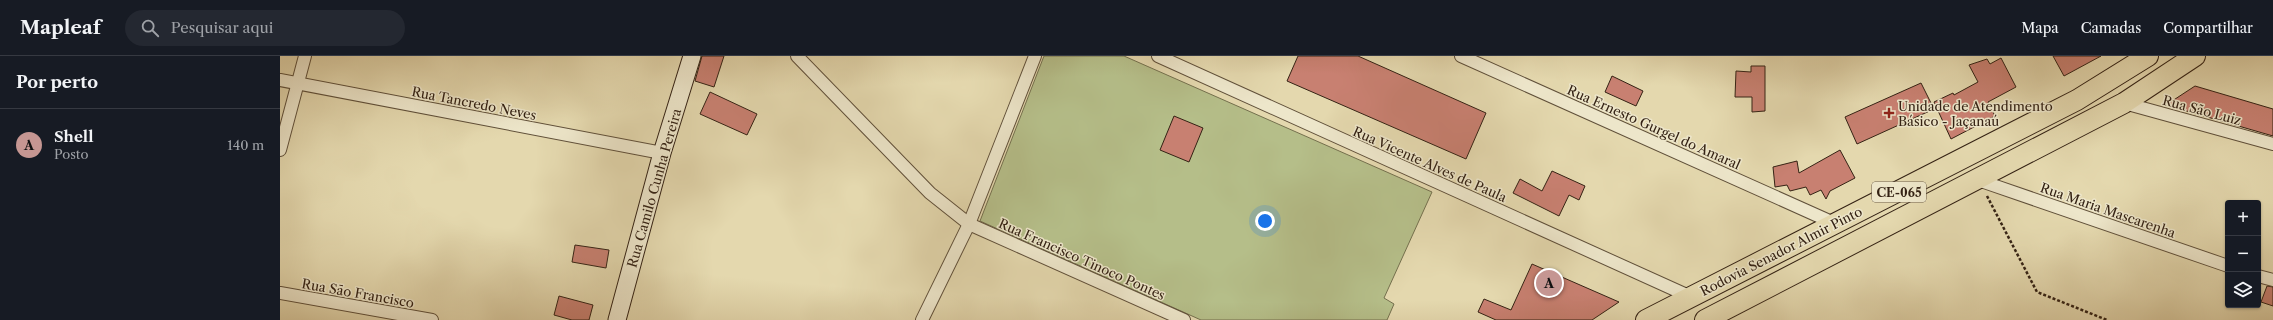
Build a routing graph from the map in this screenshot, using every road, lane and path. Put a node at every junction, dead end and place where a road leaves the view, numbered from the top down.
1 (305, 56) edge
2 (692, 56) edge
3 (797, 56) edge
4 (1035, 56) edge
5 (1158, 56) edge
6 (1461, 56) edge
7 (2148, 56) edge
8 (2195, 56) edge
9 (280, 80) edge
10 (297, 83) junction
11 (2124, 103) junction
12 (2273, 144) edge
13 (280, 150) edge
14 (662, 153) junction
15 (1978, 180) junction
16 (969, 224) junction
17 (1836, 224) junction
18 (2225, 265) edge
19 (2261, 277) edge
20 (2273, 280) edge
21 (280, 293) edge
22 (1691, 297) junction
23 (432, 320) edge
24 (616, 320) edge
25 (922, 320) edge
26 (1184, 320) edge
27 (1646, 320) edge
28 (1705, 320) edge
29 (2107, 320) edge

1 - 10 street
2 - 14 street, Rua Camilo Cunha Pereira
3 - 16 street, Rua Francisco Tinoco Pontes
4 - 16 street
5 - 22 street, Rua Vicente Alves de Paula
6 - 17 street, Rua Ernesto Gurgel do Amaral
7 - 17 main road, Rodovia Senador Almir Pinto / CE-065
8 - 11 main road, Rodovia Senador Almir Pinto / CE-065
9 - 10 street, Rua Tancredo Neves
10 - 13 street
10 - 14 street, Rua Tancredo Neves
11 - 12 street, Rua São Luiz
11 - 15 main road, Rodovia Senador Almir Pinto / CE-065
14 - 24 street, Rua Camilo Cunha Pereira
15 - 18 street, Rua Maria Mascarenha
15 - 28 main road, Rodovia Senador Almir Pinto / CE-065
15 - 29 path
16 - 25 street
16 - 26 street, Rua Francisco Tinoco Pontes
17 - 22 main road, Rodovia Senador Almir Pinto / CE-065
19 - 20 street
21 - 23 street, Rua Sāo Francisco
22 - 27 main road, Rodovia Senador Almir Pinto / CE-065

